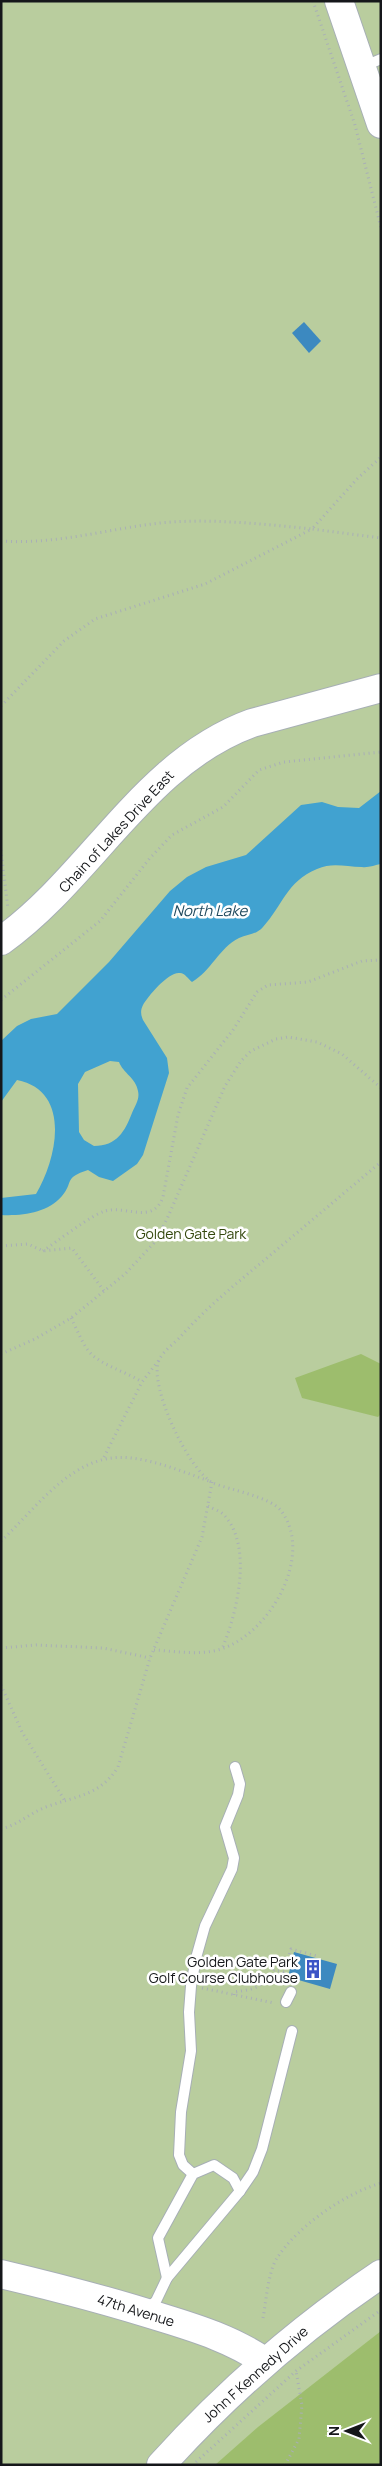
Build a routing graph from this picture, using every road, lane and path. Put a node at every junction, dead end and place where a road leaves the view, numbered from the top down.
1 (312, 1) edge
2 (339, 1) edge
3 (371, 63) edge
4 (381, 124) edge
5 (381, 228) edge
6 (381, 457) edge
7 (312, 529) junction
8 (381, 538) edge
9 (1, 541) edge
10 (381, 688) edge
11 (1, 706) edge
12 (381, 752) edge
13 (1, 850) edge
14 (6, 938) edge
15 (381, 960) edge
16 (1, 1000) edge
17 (381, 1088) edge
18 (381, 1162) edge
19 (1, 1246) edge
20 (43, 1251) junction
21 (105, 1292) junction
22 (71, 1318) junction
23 (1, 1354) edge
24 (159, 1360) junction
25 (142, 1382) junction
26 (104, 1458) junction
27 (212, 1482) junction
28 (208, 1506) junction
29 (1, 1541) edge
30 (1, 1648) edge
31 (222, 1649) junction
32 (154, 1650) junction
33 (150, 1658) junction
34 (1, 1685) edge
35 (235, 1766) dead end
36 (65, 1801) junction
37 (1, 1830) edge
38 (317, 1956) dead end
39 (284, 1972) junction
40 (281, 1983) dead end
41 (199, 1988) dead end
42 (291, 1992) dead end
43 (234, 1995) junction
44 (281, 2003) joint
45 (292, 2031) dead end
46 (193, 2174) junction
47 (381, 2183) edge
48 (240, 2190) junction
49 (1, 2274) edge
50 (381, 2274) edge
51 (167, 2278) junction
52 (381, 2310) edge
53 (145, 2312) junction
54 (263, 2318) dead end
55 (264, 2361) junction
56 (296, 2371) junction
57 (161, 2465) edge
58 (193, 2465) edge
59 (284, 2465) edge

1 - 5 path
2 - 3 street
3 - 4 street
6 - 7 path
7 - 8 path
7 - 9 path
7 - 11 path
10 - 14 street, Chain of Lakes Drive East
12 - 16 path
13 - 14 path
15 - 20 path
17 - 21 path
18 - 24 path
19 - 20 path
20 - 21 path
21 - 22 path
22 - 23 path
22 - 25 path
24 - 25 path
24 - 27 path
25 - 26 path
26 - 27 path
26 - 29 path
27 - 28 path
27 - 31 path
28 - 31 path
28 - 32 path
30 - 33 path
31 - 32 path
32 - 33 path
33 - 36 path
34 - 36 path
35 - 46 lane
36 - 37 path
38 - 39 path
39 - 40 path
39 - 43 path
41 - 43 path
42 - 44 lane
43 - 44 path
45 - 48 lane
46 - 48 lane
46 - 51 lane
47 - 54 path
48 - 51 lane
49 - 53 street, 47th Avenue
50 - 55 street, John F Kennedy Drive
51 - 53 lane
52 - 56 path
53 - 55 street, 47th Avenue
55 - 57 street, John F Kennedy Drive
56 - 58 path
56 - 59 path

